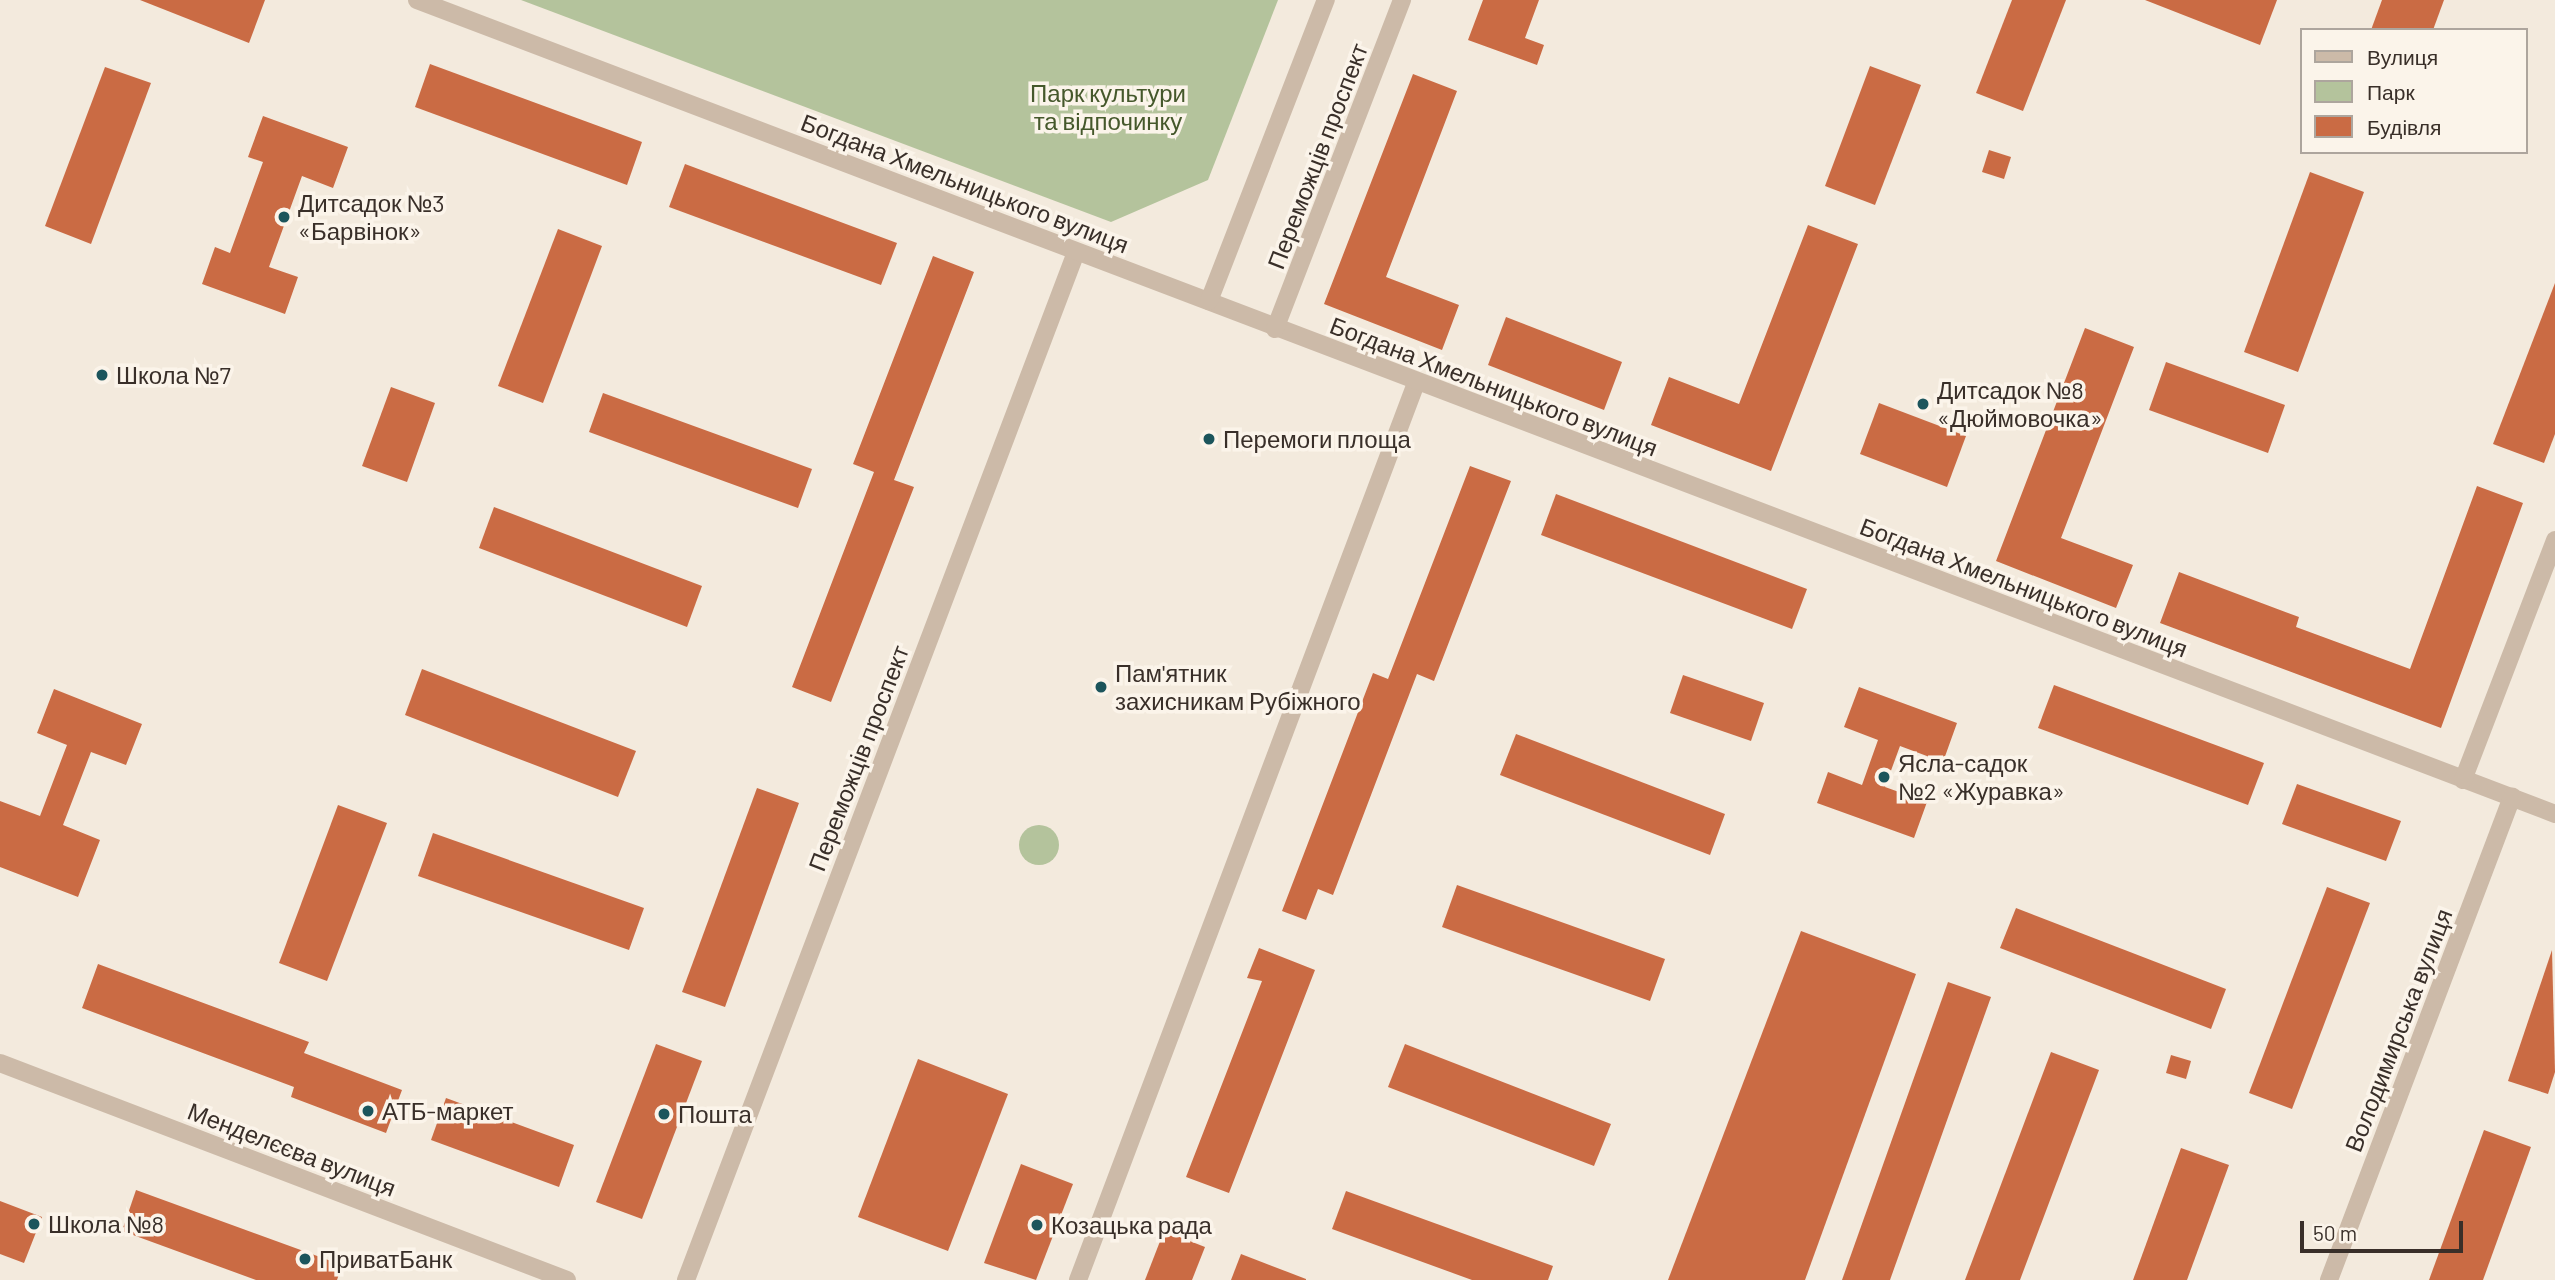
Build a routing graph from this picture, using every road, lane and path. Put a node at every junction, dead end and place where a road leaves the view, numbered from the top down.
1 (417, 0) edge
2 (1326, 0) edge
3 (1402, 0) edge
4 (1076, 252) junction
5 (1209, 301) junction
6 (1275, 329) junction
7 (1416, 383) junction
8 (2555, 540) edge
9 (2463, 780) junction
10 (2512, 797) junction
11 (2555, 814) edge
12 (0, 1063) edge
13 (567, 1280) edge
14 (686, 1280) edge
15 (1078, 1280) edge
16 (2329, 1280) edge

1 - 4 street, Богдана Хмельницького вулиця
2 - 5 street, Переможців проспект
3 - 6 street, Переможців проспект
4 - 5 street, Богдана Хмельницького вулиця
4 - 14 street, Переможців проспект
5 - 6 street, Богдана Хмельницького вулиця
6 - 7 street, Богдана Хмельницького вулиця
7 - 9 street, Богдана Хмельницького вулиця
7 - 15 street
8 - 9 street
9 - 10 street, Богдана Хмельницького вулиця
10 - 11 street, Богдана Хмельницького вулиця
10 - 16 street, Володимирська вулиця
12 - 13 street, Менделєєва вулиця

